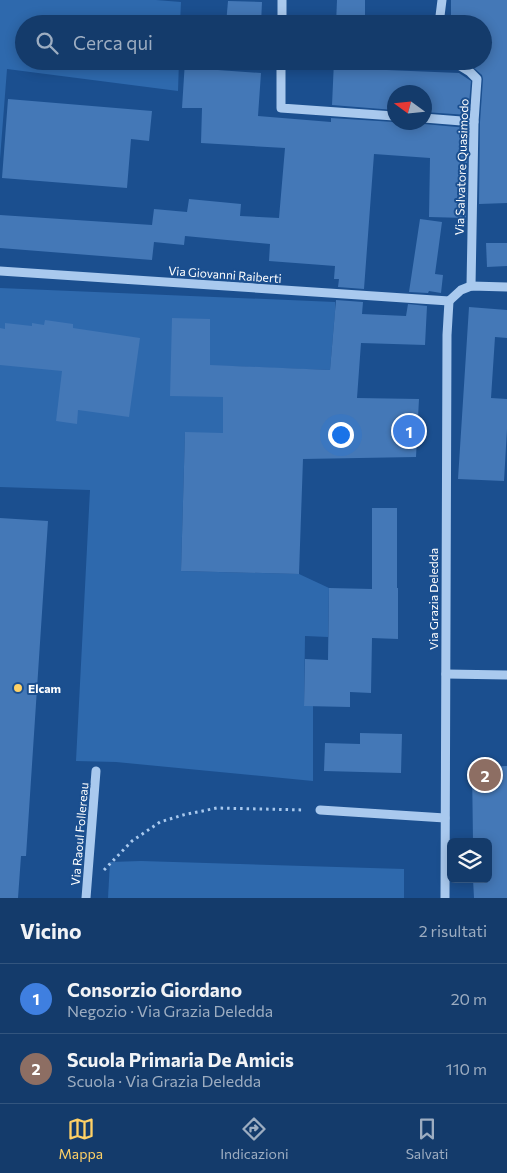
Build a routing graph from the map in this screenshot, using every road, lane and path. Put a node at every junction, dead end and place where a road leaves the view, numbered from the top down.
1 (282, 0) edge
2 (442, 0) edge
3 (282, 15) edge
4 (440, 15) edge
5 (282, 70) edge
6 (467, 70) edge
7 (387, 116) edge
8 (432, 119) edge
9 (474, 122) junction
10 (0, 271) edge
11 (471, 286) junction
12 (507, 288) edge
13 (449, 301) junction
14 (446, 674) junction
15 (507, 676) edge
16 (96, 772) dead end
17 (320, 810) joint
18 (445, 818) junction
19 (86, 895) edge
20 (445, 898) edge

1 - 3 street
2 - 4 street
5 - 7 street
6 - 9 street, Via Salvatore Quasimodo
8 - 9 street
9 - 11 street, Via Salvatore Quasimodo
10 - 13 street, Via Giovanni Raiberti
11 - 12 street
11 - 13 street
13 - 14 street, Via Grazia Deledda
14 - 15 street
14 - 18 street, Via Grazia Deledda
16 - 19 street, Via Raoul Follereau
17 - 18 street
17 - 19 path
18 - 20 street, Via Grazia Deledda

